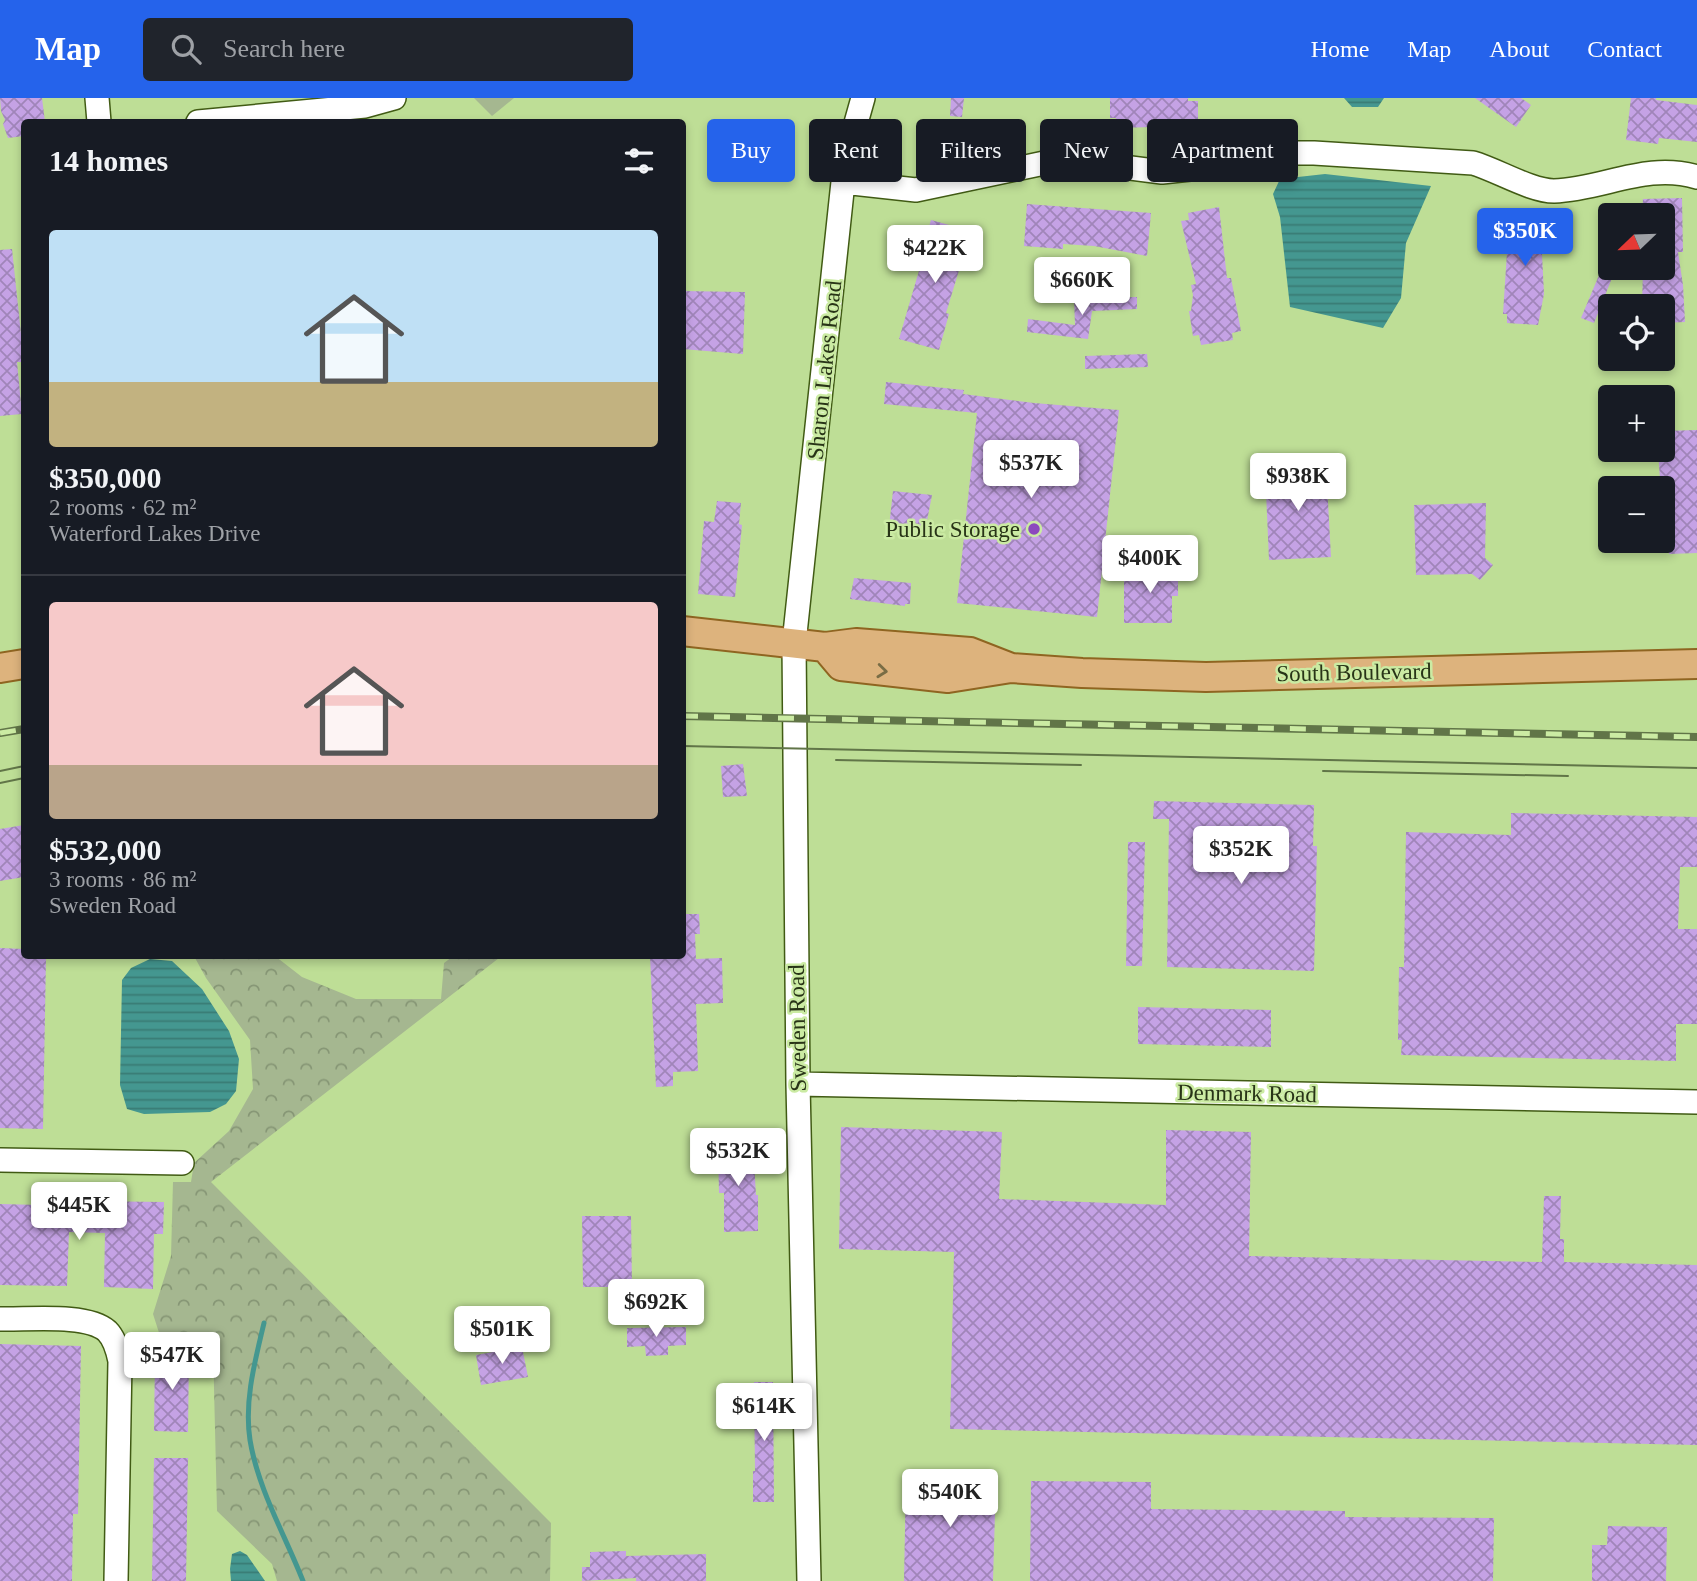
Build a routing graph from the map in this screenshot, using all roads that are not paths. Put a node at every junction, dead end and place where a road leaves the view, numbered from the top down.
1 (97, 98) edge
2 (394, 98) edge
3 (863, 98) edge
4 (229, 109) edge
5 (99, 119) edge
6 (205, 119) edge
7 (857, 119) edge
8 (1697, 177) edge
9 (843, 182) joint
10 (686, 631) edge
11 (794, 643) junction
12 (21, 664) edge
13 (1697, 664) edge
14 (0, 667) edge
15 (798, 1084) junction
16 (1697, 1102) edge
17 (0, 1160) edge
18 (182, 1163) dead end
19 (0, 1319) edge
20 (116, 1581) edge
21 (809, 1581) edge

1 - 5 street
2 - 4 street
3 - 7 street, Sharon Lakes Road
4 - 6 street
8 - 9 street
9 - 11 street, Sharon Lakes Road
10 - 11 main road, South Boulevard
11 - 13 main road, South Boulevard
11 - 15 street, Sweden Road
12 - 14 main road
15 - 16 street, Denmark Road
15 - 21 street, Sweden Road
17 - 18 street
19 - 20 street

